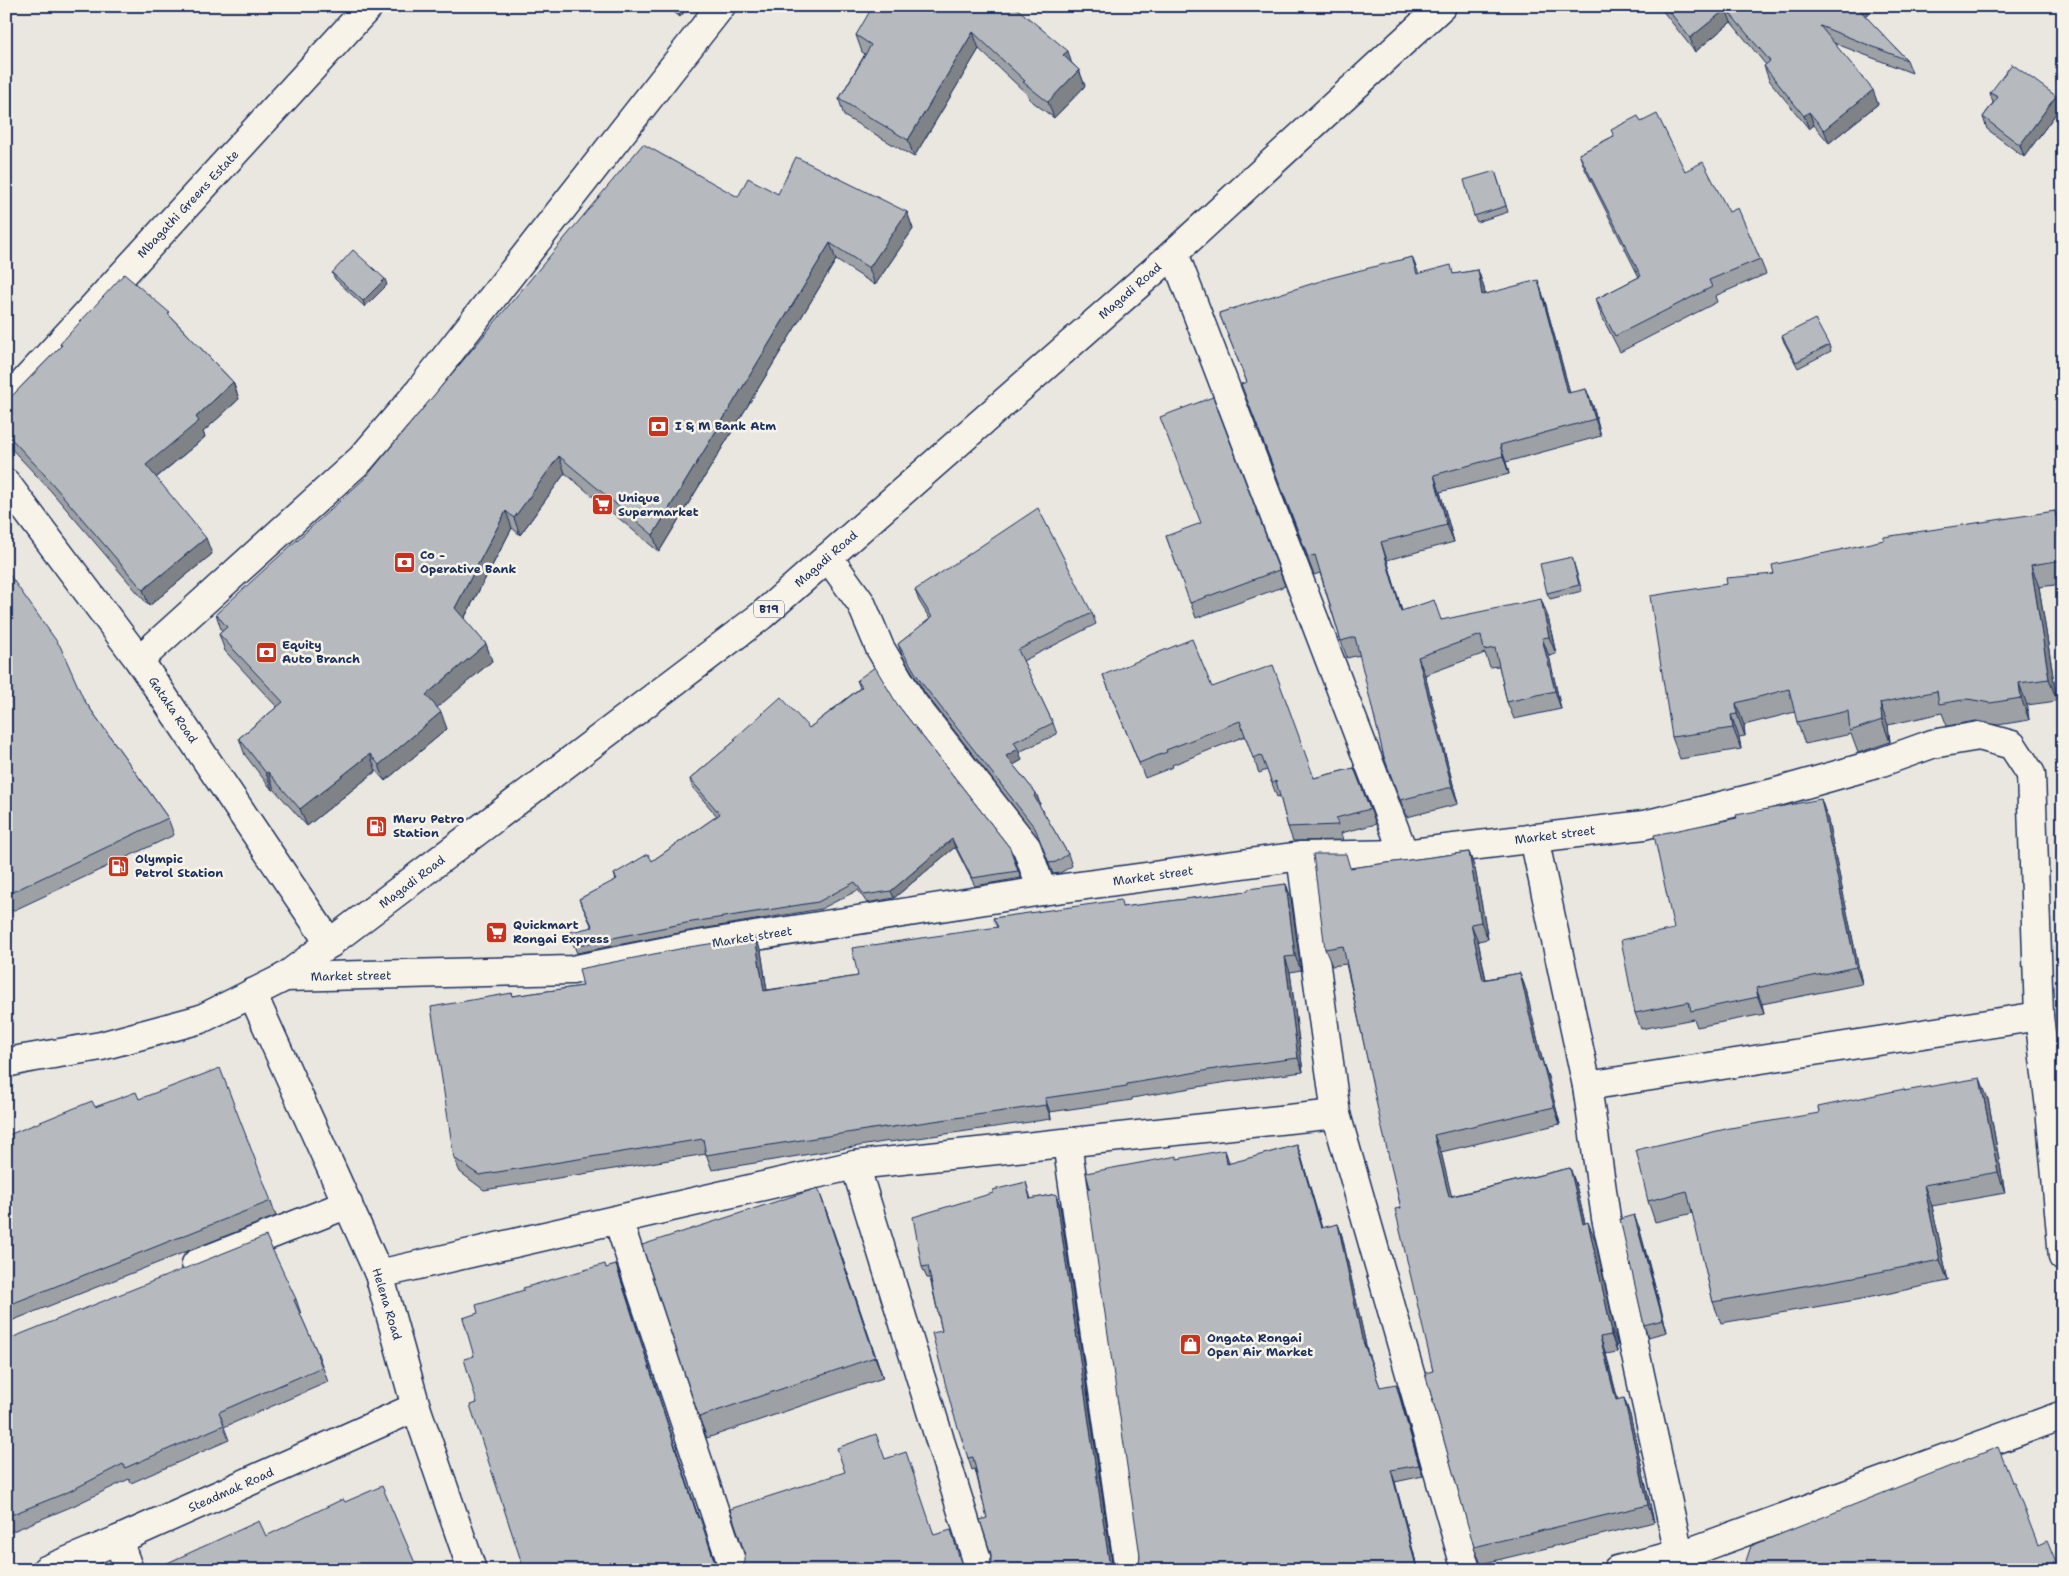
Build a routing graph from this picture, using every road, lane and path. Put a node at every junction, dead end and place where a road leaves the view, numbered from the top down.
1 (369, 6) edge
2 (721, 6) edge
3 (1442, 6) edge
4 (1174, 253) junction
5 (6, 402) edge
6 (6, 483) edge
7 (828, 557) junction
8 (138, 660) junction
9 (1534, 838) junction
10 (1404, 854) junction
11 (1301, 856) junction
12 (1042, 891) junction
13 (330, 944) junction
14 (285, 977) junction
15 (252, 993) junction
16 (2039, 1016) junction
17 (6, 1063) edge
18 (1587, 1086) junction
19 (2056, 1109) edge
20 (1336, 1114) junction
21 (1067, 1143) junction
22 (855, 1164) junction
23 (348, 1204) junction
24 (618, 1220) junction
25 (2063, 1257) edge
26 (173, 1274) edge
27 (379, 1274) junction
28 (416, 1407) junction
29 (2063, 1415) edge
30 (118, 1540) junction
31 (1695, 1558) edge
32 (46, 1570) edge
33 (129, 1570) edge
34 (472, 1570) edge
35 (734, 1570) edge
36 (980, 1570) edge
37 (1129, 1570) edge
38 (1466, 1570) edge
39 (1617, 1570) edge

1 - 5 main road, Mbagathi Greens Estate
2 - 8 main road
3 - 4 main road, Magadi Road / B19
4 - 7 main road, Magadi Road / B19
4 - 10 main road
6 - 8 main road, Gataka Road
7 - 12 main road
7 - 13 main road, Magadi Road / B19
8 - 13 main road, Gataka Road
9 - 10 main road, Market street
9 - 16 main road, Market street
9 - 18 main road
10 - 11 main road, Market street
11 - 12 main road, Market street
11 - 20 main road
12 - 14 main road, Market street
13 - 14 main road, Magadi Road / B19
14 - 15 main road, Magadi Road / B19
15 - 17 main road, Magadi Road / B19
15 - 23 main road, Helena Road
16 - 18 main road
16 - 19 main road
18 - 31 main road
19 - 25 main road
20 - 21 main road
20 - 38 main road
21 - 22 main road
21 - 37 main road
22 - 24 main road
22 - 36 main road
23 - 26 main road
23 - 27 main road, Helena Road
24 - 27 main road
24 - 35 main road
27 - 28 main road, Helena Road
28 - 30 main road, Steadmak Road
28 - 34 main road, Helena Road
29 - 31 main road
30 - 32 main road, Steadmak Road
30 - 33 main road
31 - 39 main road

